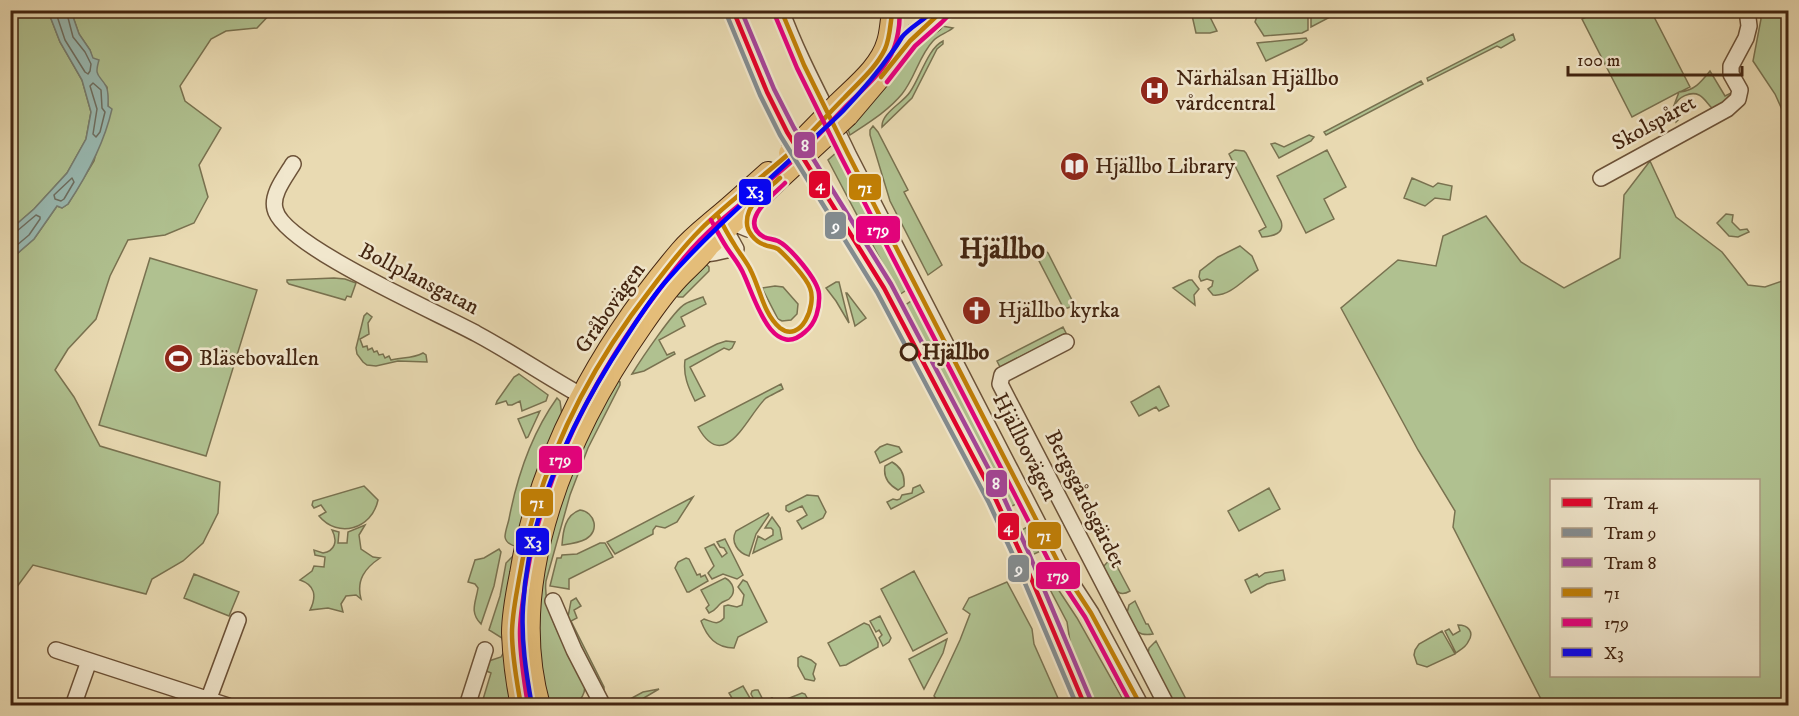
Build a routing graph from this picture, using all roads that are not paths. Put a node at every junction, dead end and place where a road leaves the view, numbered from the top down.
1 (781, 10) edge
2 (942, 10) edge
3 (1747, 10) edge
4 (891, 12) edge
5 (927, 25) junction
6 (842, 110) junction
7 (293, 164) dead end
8 (1601, 178) dead end
9 (768, 181) junction
10 (731, 225) junction
11 (704, 254) junction
12 (1066, 342) dead end
13 (587, 400) junction
14 (553, 601) dead end
15 (238, 620) dead end
16 (56, 650) dead end
17 (485, 650) dead end
18 (89, 661) junction
19 (207, 703) edge
20 (73, 705) edge
21 (228, 705) edge
22 (467, 705) edge
23 (521, 705) edge
24 (540, 705) edge
25 (603, 705) edge
26 (1141, 705) edge
27 (1167, 705) edge

1 - 26 street, Hjällbovägen
2 - 5 main road, Gråbovägen
3 - 8 street, Skolspåret
4 - 5 main road, Gråbovägen
4 - 6 main road, Gråbovägen
5 - 6 main road, Gråbovägen
6 - 9 main road, Gråbovägen, bridge
7 - 13 street, Bollplansgatan
9 - 10 main road, Gråbovägen
9 - 10 main road, Gråbovägen
10 - 11 main road, Gråbovägen
10 - 11 street
10 - 13 main road, Gråbovägen
11 - 13 main road, Gråbovägen
12 - 27 street, Bergsgårdsgärdet
13 - 23 main road, Gråbovägen
13 - 24 main road, Gråbovägen
14 - 25 street
15 - 19 street
16 - 18 street
17 - 22 street
18 - 19 street
18 - 20 street
19 - 21 street

